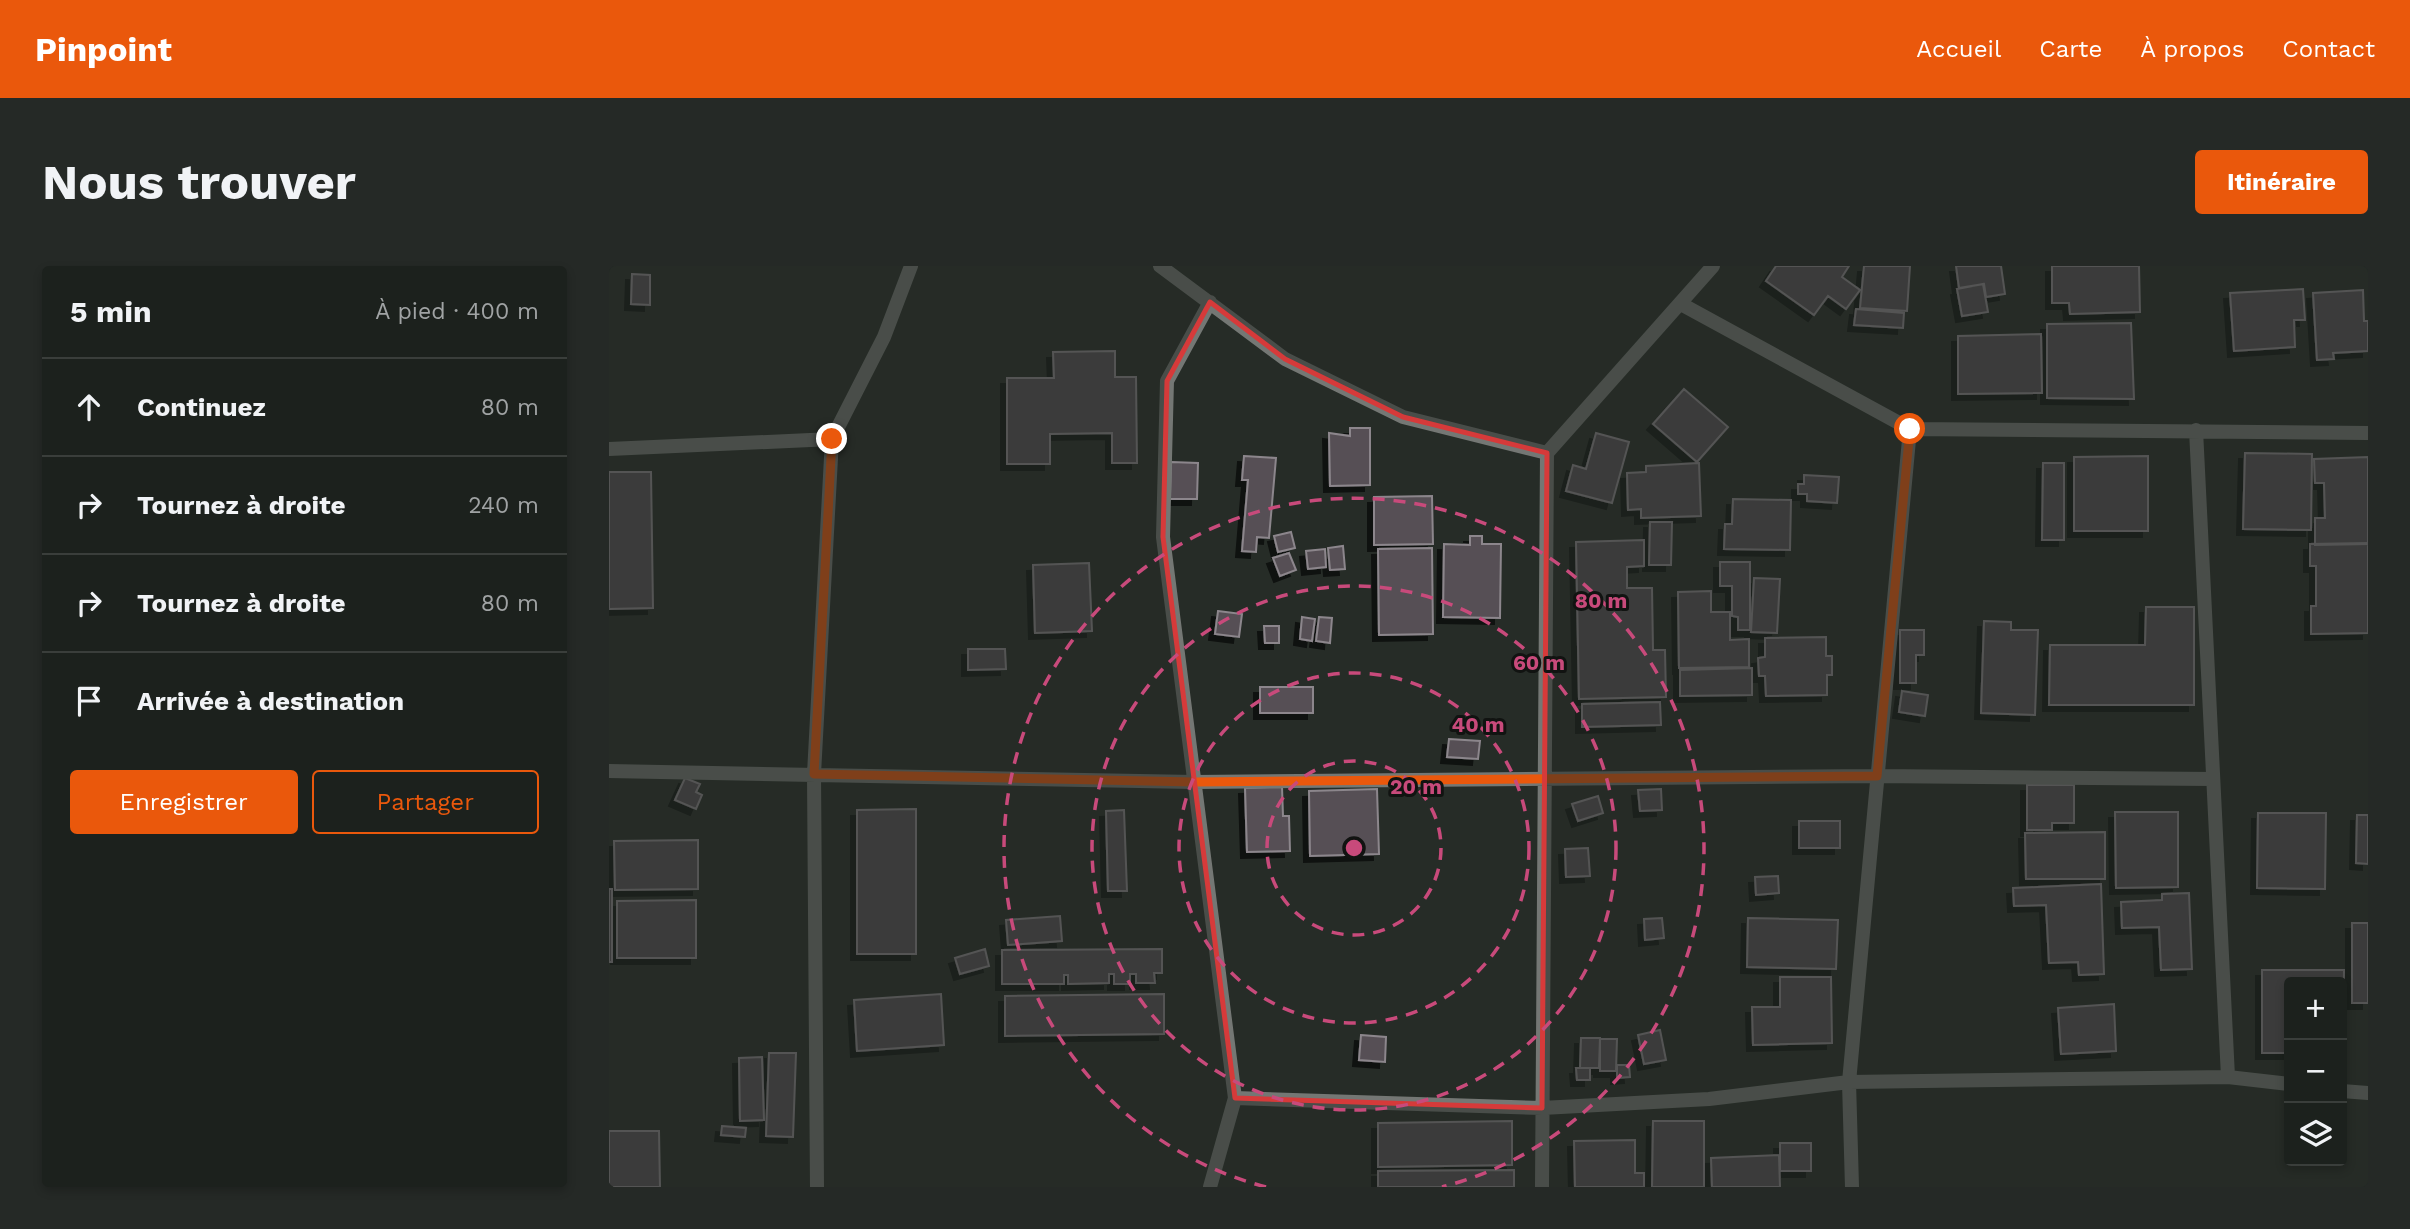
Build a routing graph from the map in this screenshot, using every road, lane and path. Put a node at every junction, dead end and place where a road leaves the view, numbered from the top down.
1 (911, 266) edge
2 (1160, 266) edge
3 (1713, 266) edge
4 (1210, 302) junction
5 (1681, 304) junction
6 (1910, 429) junction
7 (2196, 430) junction
8 (2368, 433) edge
9 (832, 439) junction
10 (609, 449) edge
11 (1547, 453) junction
12 (609, 771) edge
13 (814, 774) junction
14 (1877, 776) junction
15 (1544, 779) junction
16 (2213, 779) junction
17 (1194, 782) junction
18 (2228, 1077) junction
19 (1849, 1082) junction
20 (2284, 1083) edge
21 (2347, 1091) edge
22 (2368, 1093) edge
23 (1235, 1098) junction
24 (1542, 1108) junction
25 (817, 1187) edge
26 (1210, 1187) edge
27 (1542, 1187) edge
28 (1851, 1187) edge

1 - 9 street
2 - 4 street
3 - 5 street
4 - 11 street
4 - 17 street
5 - 6 street
5 - 11 street
6 - 7 street
6 - 14 street
7 - 8 street
7 - 16 street
9 - 10 street
9 - 13 street
11 - 15 street
12 - 13 street
13 - 17 street
13 - 25 street
14 - 15 street
14 - 16 street
14 - 19 street
15 - 17 street
15 - 24 street
16 - 18 street
17 - 23 street
18 - 19 street
18 - 20 street
19 - 24 street
19 - 28 street
21 - 22 street
23 - 24 street
23 - 26 street
24 - 27 street

